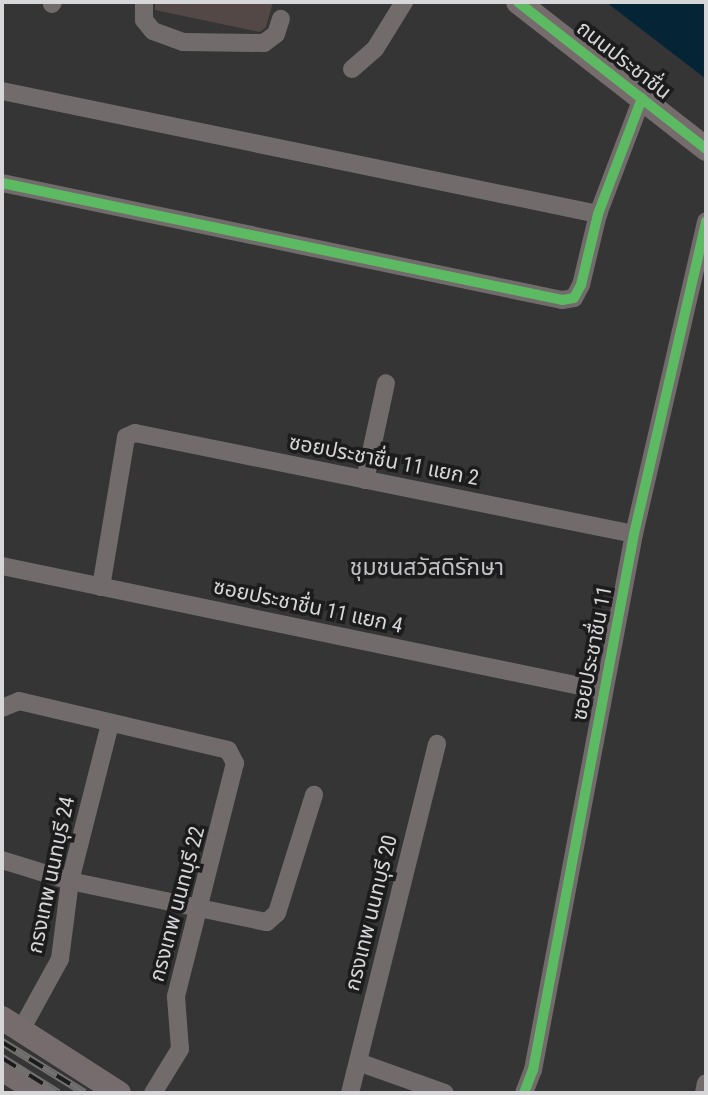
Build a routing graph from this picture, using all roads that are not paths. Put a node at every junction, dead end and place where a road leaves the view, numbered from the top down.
1 (144, 2) edge
2 (404, 2) edge
3 (518, 2) edge
4 (281, 19) dead end
5 (352, 69) dead end
6 (2, 91) edge
7 (642, 98) junction
8 (706, 149) edge
9 (2, 183) edge
10 (598, 214) junction
11 (706, 221) edge
12 (386, 383) dead end
13 (365, 480) junction
14 (634, 534) junction
15 (2, 566) edge
16 (101, 587) junction
17 (604, 691) junction
18 (2, 708) edge
19 (110, 724) junction
20 (437, 744) dead end
21 (314, 794) dead end
22 (2, 860) edge
23 (70, 881) junction
24 (198, 909) junction
25 (11, 1024) edge
26 (358, 1062) junction
27 (2, 1069) edge
28 (706, 1083) edge
29 (40, 1093) edge
30 (119, 1093) edge
31 (153, 1093) edge
32 (350, 1093) edge
33 (445, 1093) edge
34 (524, 1093) edge
35 (704, 1093) edge

1 - 4 street
2 - 5 street
3 - 7 main road, ถนนประชาชื่น
6 - 10 street
7 - 8 main road, ถนนประชาชื่น
7 - 10 street
9 - 10 street
11 - 14 street, ซอยประชาชื่น 11
12 - 13 street
13 - 14 street, ซอยประชาชื่น 11 แยก 2
13 - 16 street, ซอยประชาชื่น 11 แยก 2
14 - 17 street, ซอยประชาชื่น 11
15 - 16 street, ซอยประชาชื่น 11 แยก 4
16 - 17 street, ซอยประชาชื่น 11 แยก 4
17 - 34 street, ซอยประชาชื่น 11
18 - 19 street, กรงเทพ นนทบุรี 22
19 - 23 street, กรงเทพ นนทบุรี 24
19 - 24 street, กรงเทพ นนทบุรี 22
20 - 26 street, กรงเทพ นนทบุรี 20
21 - 24 street
22 - 23 street
23 - 24 street
23 - 25 street, กรงเทพ นนทบุรี 24
24 - 31 street, กรงเทพ นนทบุรี 22
25 - 30 main road
26 - 32 street, กรงเทพ นนทบุรี 20
26 - 33 street
27 - 29 main road
28 - 35 street

